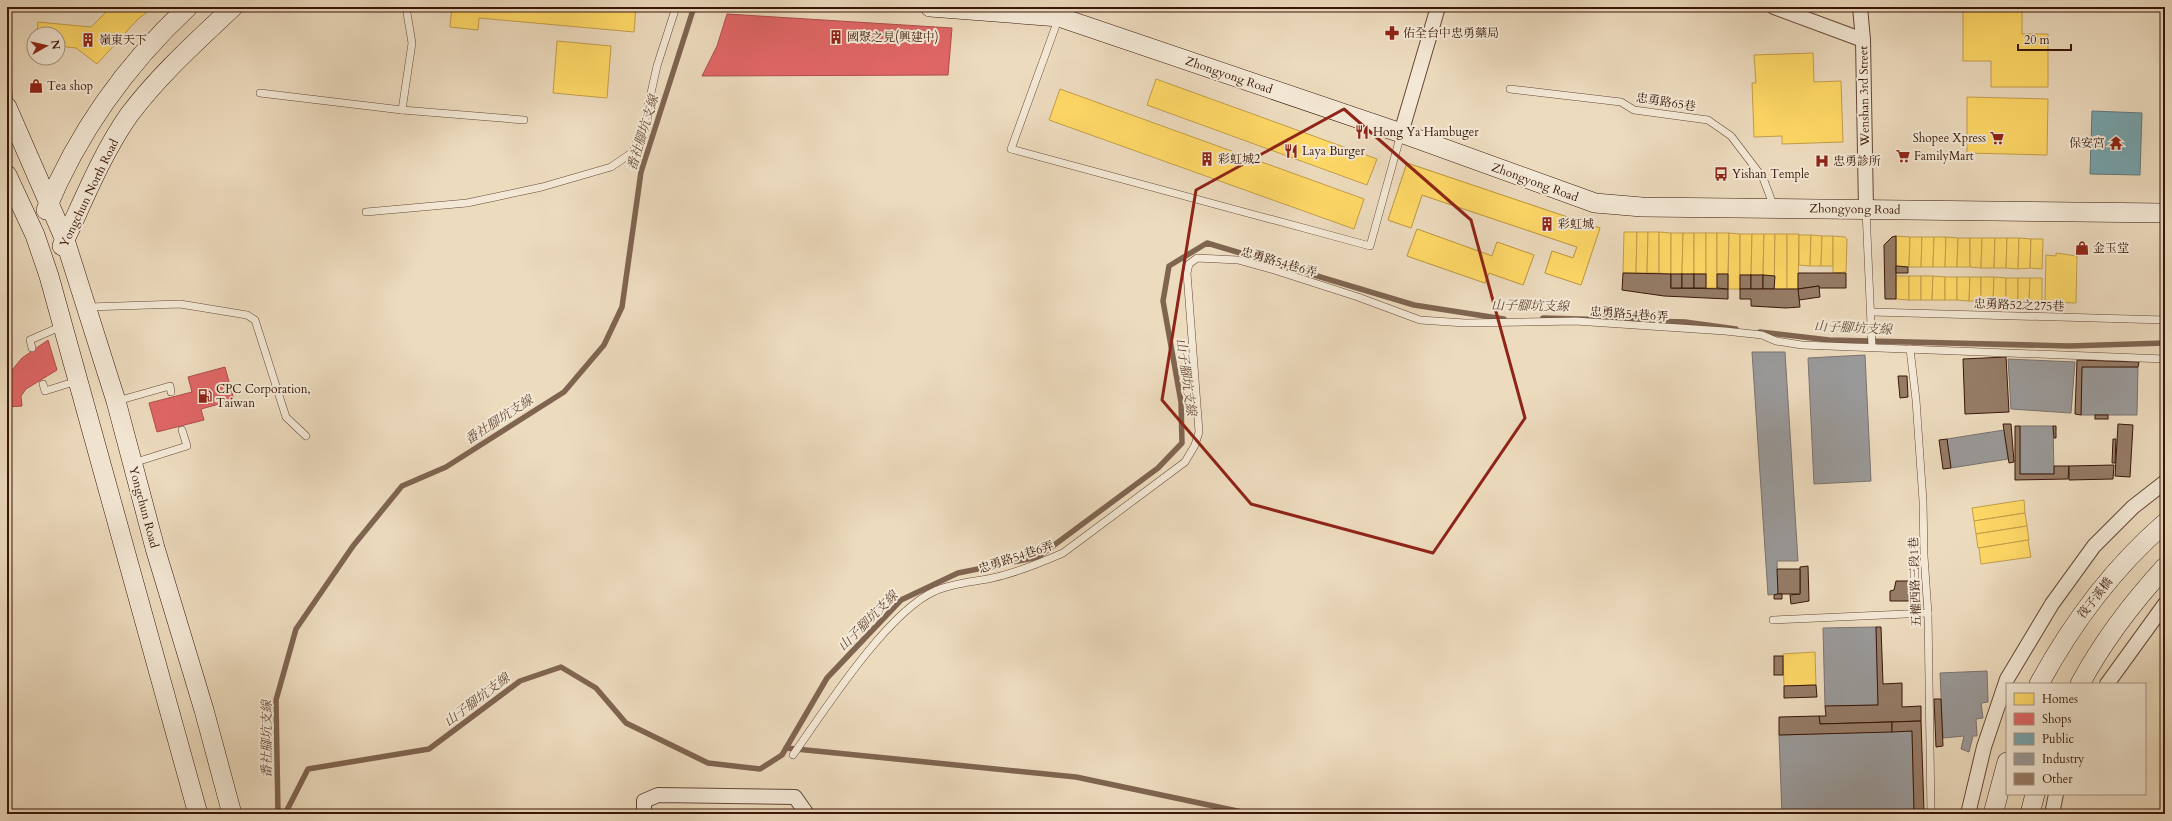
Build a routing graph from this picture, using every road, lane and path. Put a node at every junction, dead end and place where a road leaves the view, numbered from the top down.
1 (188, 7) edge
2 (233, 7) edge
3 (406, 7) edge
4 (676, 7) edge
5 (930, 7) edge
6 (1438, 7) edge
7 (1774, 7) edge
8 (1860, 7) edge
9 (1060, 12) edge
10 (1863, 40) junction
11 (7, 72) edge
12 (1510, 89) dead end
13 (260, 93) dead end
14 (8, 109) edge
15 (402, 110) junction
16 (524, 120) dead end
17 (1401, 133) junction
18 (7, 175) edge
19 (49, 202) junction
20 (1774, 207) junction
21 (1866, 210) junction
22 (366, 212) dead end
23 (2165, 213) edge
24 (35, 235) junction
25 (65, 240) junction
26 (49, 276) junction
27 (86, 307) junction
28 (1872, 312) junction
29 (2165, 320) edge
30 (62, 326) junction
31 (1872, 347) junction
32 (32, 348) dead end
33 (1910, 349) junction
34 (2165, 360) edge
35 (77, 381) junction
36 (43, 384) dead end
37 (172, 392) dead end
38 (116, 401) junction
39 (182, 430) dead end
40 (306, 436) dead end
41 (133, 463) junction
42 (2165, 482) edge
43 (2165, 523) edge
44 (2165, 567) edge
45 (2165, 604) edge
46 (1928, 613) junction
47 (1773, 620) dead end
48 (2040, 683) edge
49 (2081, 683) edge
50 (2108, 683) edge
51 (793, 755) dead end
52 (2006, 766) edge
53 (2035, 795) edge
54 (2056, 795) edge
55 (198, 814) edge
56 (232, 814) edge
57 (644, 814) edge
58 (807, 814) edge
59 (1931, 814) edge
60 (1968, 814) edge
61 (1994, 814) edge
62 (2030, 814) edge
63 (2052, 814) edge

1 - 19 street
2 - 25 street, Yongchun North Road
3 - 15 lane
4 - 22 lane
5 - 9 street, Zhongyong Road
6 - 17 street
7 - 10 street
8 - 10 street, Wenshan 3rd Street
9 - 17 street, Zhongyong Road
9 - 17 lane
10 - 21 street, Wenshan 3rd Street
11 - 14 lane
12 - 20 lane, 忠勇路65巷
13 - 15 lane
14 - 19 street, Yongchun Road
15 - 16 lane
17 - 20 street, Zhongyong Road
18 - 24 street
19 - 24 street
19 - 25 street, Yongchun Road
20 - 21 street, Zhongyong Road
21 - 23 street, Zhongyong Road
21 - 28 lane
24 - 26 street
25 - 26 street, Yongchun North Road
25 - 27 street, Yongchun Road
26 - 30 street
27 - 38 street, Yongchun Road
27 - 40 lane
28 - 29 lane, 忠勇路52之275巷
28 - 31 lane
30 - 32 lane
30 - 35 street
31 - 33 lane, 忠勇路54巷6弄
31 - 51 lane, 忠勇路54巷6弄
33 - 34 lane, 忠勇路54巷6弄
33 - 46 lane, 五權西路三段1巷
35 - 36 lane
35 - 55 street
37 - 38 lane
38 - 41 street, Yongchun Road
39 - 41 lane
41 - 56 street, Yongchun Road
42 - 60 street
43 - 48 street, 筏子溪橋
44 - 49 street
45 - 50 street
46 - 47 lane
46 - 59 lane, 五權西路三段1巷
52 - 61 street
53 - 62 street
54 - 63 street
57 - 58 street

